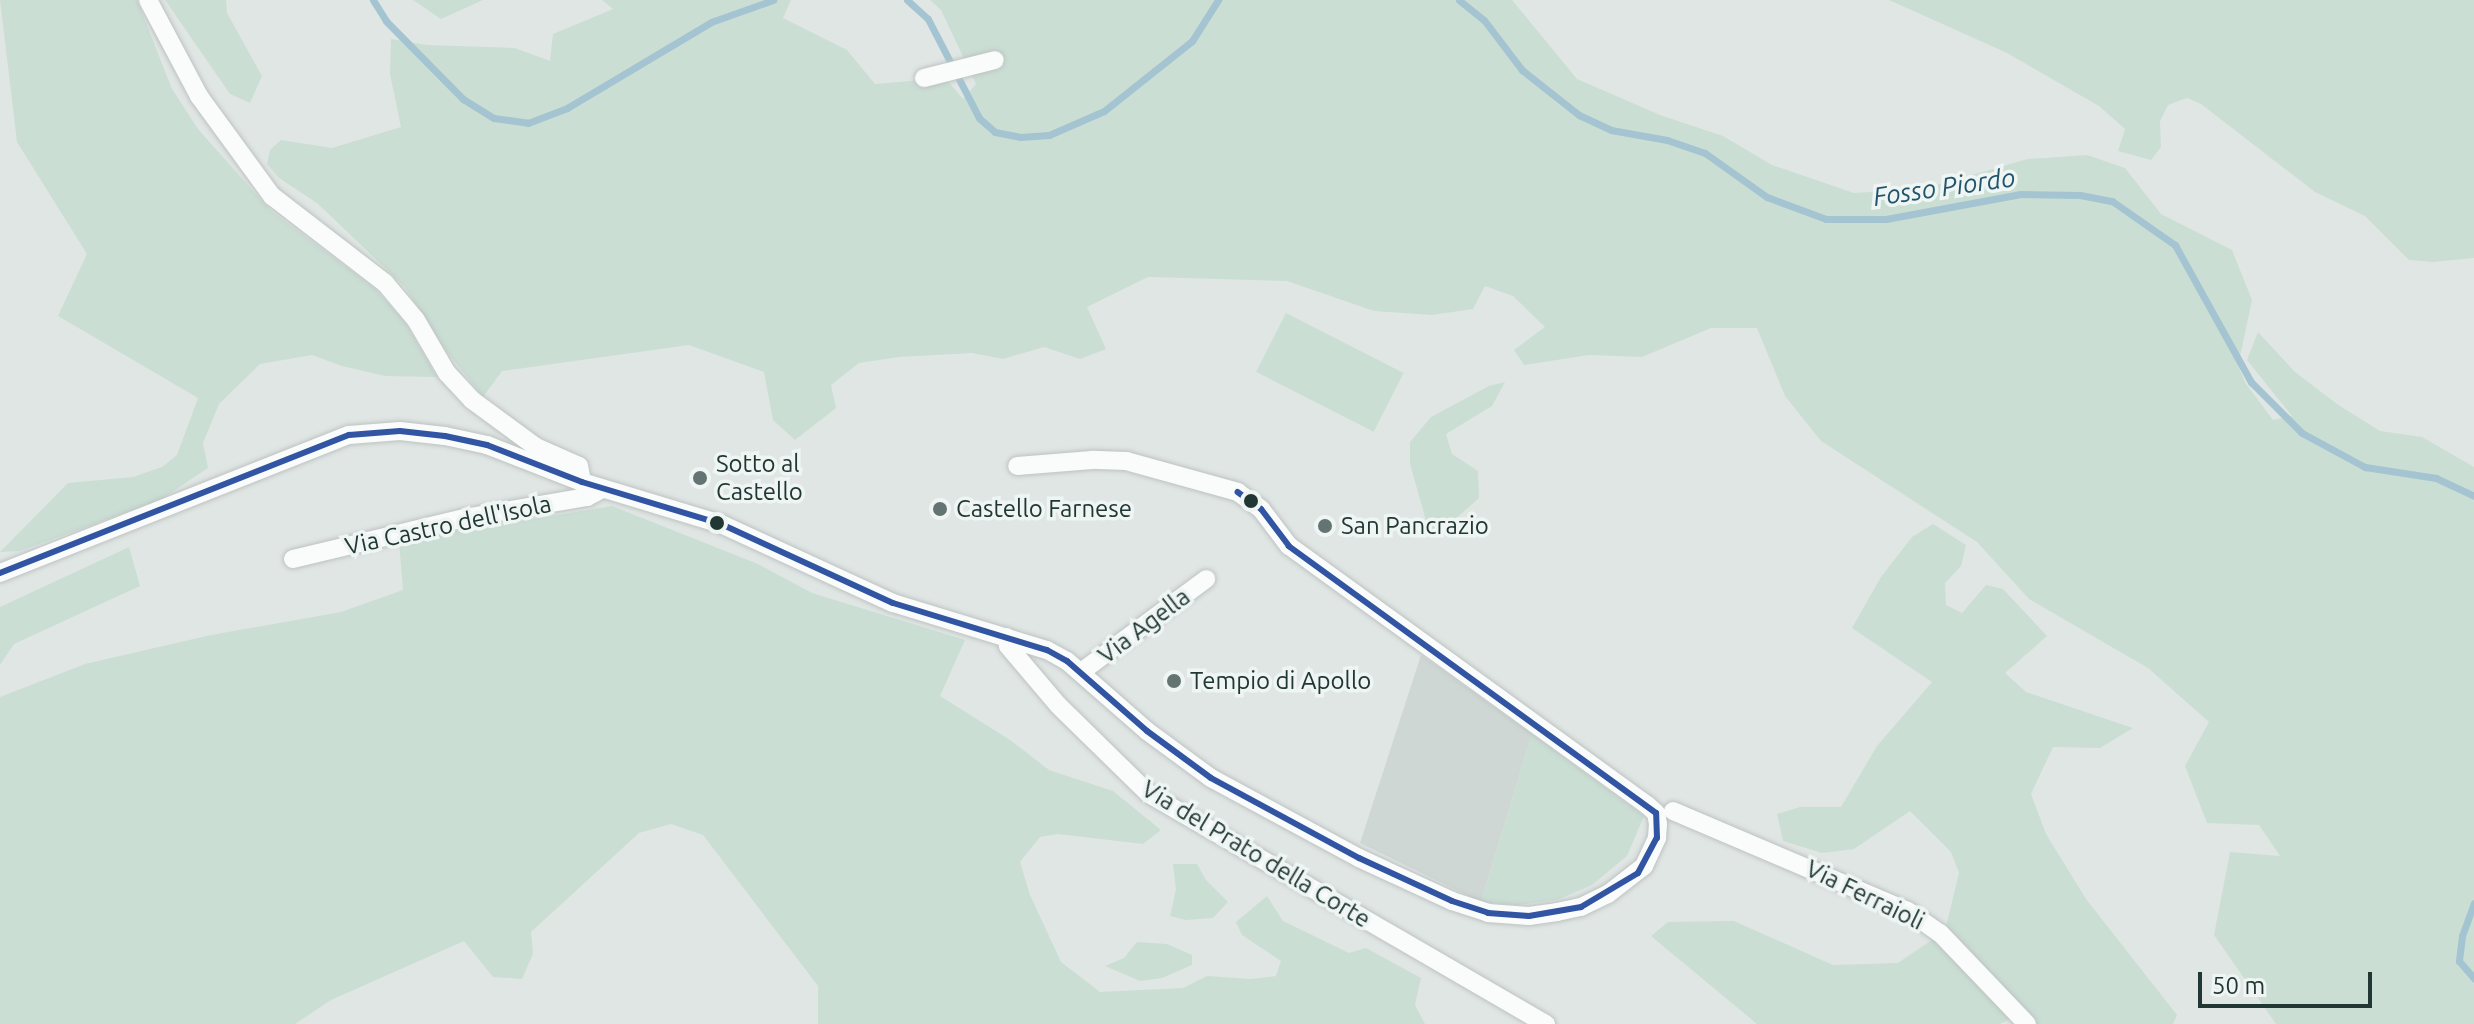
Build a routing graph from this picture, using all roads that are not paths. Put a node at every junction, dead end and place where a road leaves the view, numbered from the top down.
1 (148, 0) edge
2 (995, 60) dead end
3 (930, 77) dead end
4 (1017, 466) dead end
5 (582, 482) junction
6 (602, 489) junction
7 (293, 559) dead end
8 (0, 573) edge
9 (1206, 579) dead end
10 (1006, 637) junction
11 (1081, 672) junction
12 (1673, 811) dead end
13 (1546, 1024) edge
14 (2027, 1024) edge

1 - 5 street
2 - 3 street
4 - 11 street
5 - 6 street
5 - 8 street
6 - 7 street, Via Castro dell'Isola
6 - 10 street
9 - 11 street, Via Agella
10 - 11 street
10 - 13 street, Via del Prato della Corte
12 - 14 street, Via Ferraioli

